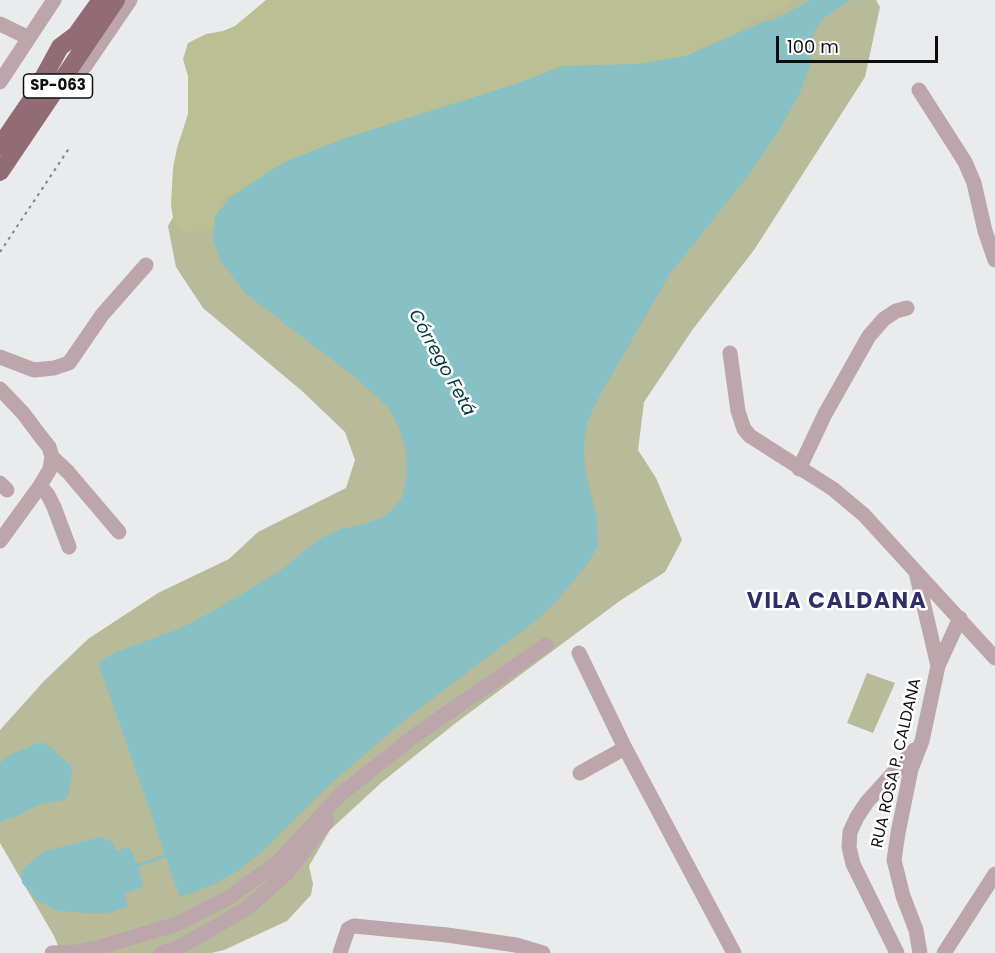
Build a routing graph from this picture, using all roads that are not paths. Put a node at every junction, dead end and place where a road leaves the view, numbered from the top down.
1 (54, 0) edge
2 (92, 0) edge
3 (101, 0) edge
4 (117, 0) edge
5 (130, 0) edge
6 (0, 24) edge
7 (29, 38) junction
8 (60, 47) junction
9 (0, 82) edge
10 (919, 90) dead end
11 (42, 109) junction
12 (0, 146) edge
13 (0, 172) edge
14 (995, 260) edge
15 (146, 265) dead end
16 (907, 308) dead end
17 (730, 353) dead end
18 (0, 357) edge
19 (0, 388) edge
20 (52, 457) junction
21 (799, 469) junction
22 (40, 486) junction
23 (120, 532) dead end
24 (0, 541) edge
25 (69, 548) dead end
26 (915, 570) junction
27 (960, 618) junction
28 (546, 645) dead end
29 (579, 653) dead end
30 (995, 658) edge
31 (938, 666) junction
32 (922, 741) junction
33 (625, 748) junction
34 (580, 773) dead end
35 (361, 778) junction
36 (995, 874) edge
37 (52, 953) edge
38 (162, 953) edge
39 (340, 953) edge
40 (543, 953) edge
41 (734, 953) edge
42 (897, 953) edge
43 (920, 953) edge
44 (944, 953) edge

1 - 7 street
2 - 8 main road
3 - 8 main road, SP-063
4 - 11 main road, SP-063
5 - 11 street
6 - 7 street
7 - 9 street
8 - 12 main road, SP-063
10 - 14 street
11 - 13 main road, SP-063
15 - 18 street
16 - 21 street
17 - 21 street
19 - 20 street
20 - 22 street
20 - 23 street
21 - 26 street
22 - 24 street
22 - 25 street
26 - 27 street
26 - 31 street
27 - 30 street
27 - 31 street, RUA ROSA P. CALDANA
28 - 35 street
29 - 33 street
31 - 32 street, RUA ROSA P. CALDANA
32 - 42 street
32 - 43 street, RUA ROSA P. CALDANA
33 - 34 street
33 - 41 street
35 - 37 street
35 - 38 street
36 - 44 street
39 - 40 street

